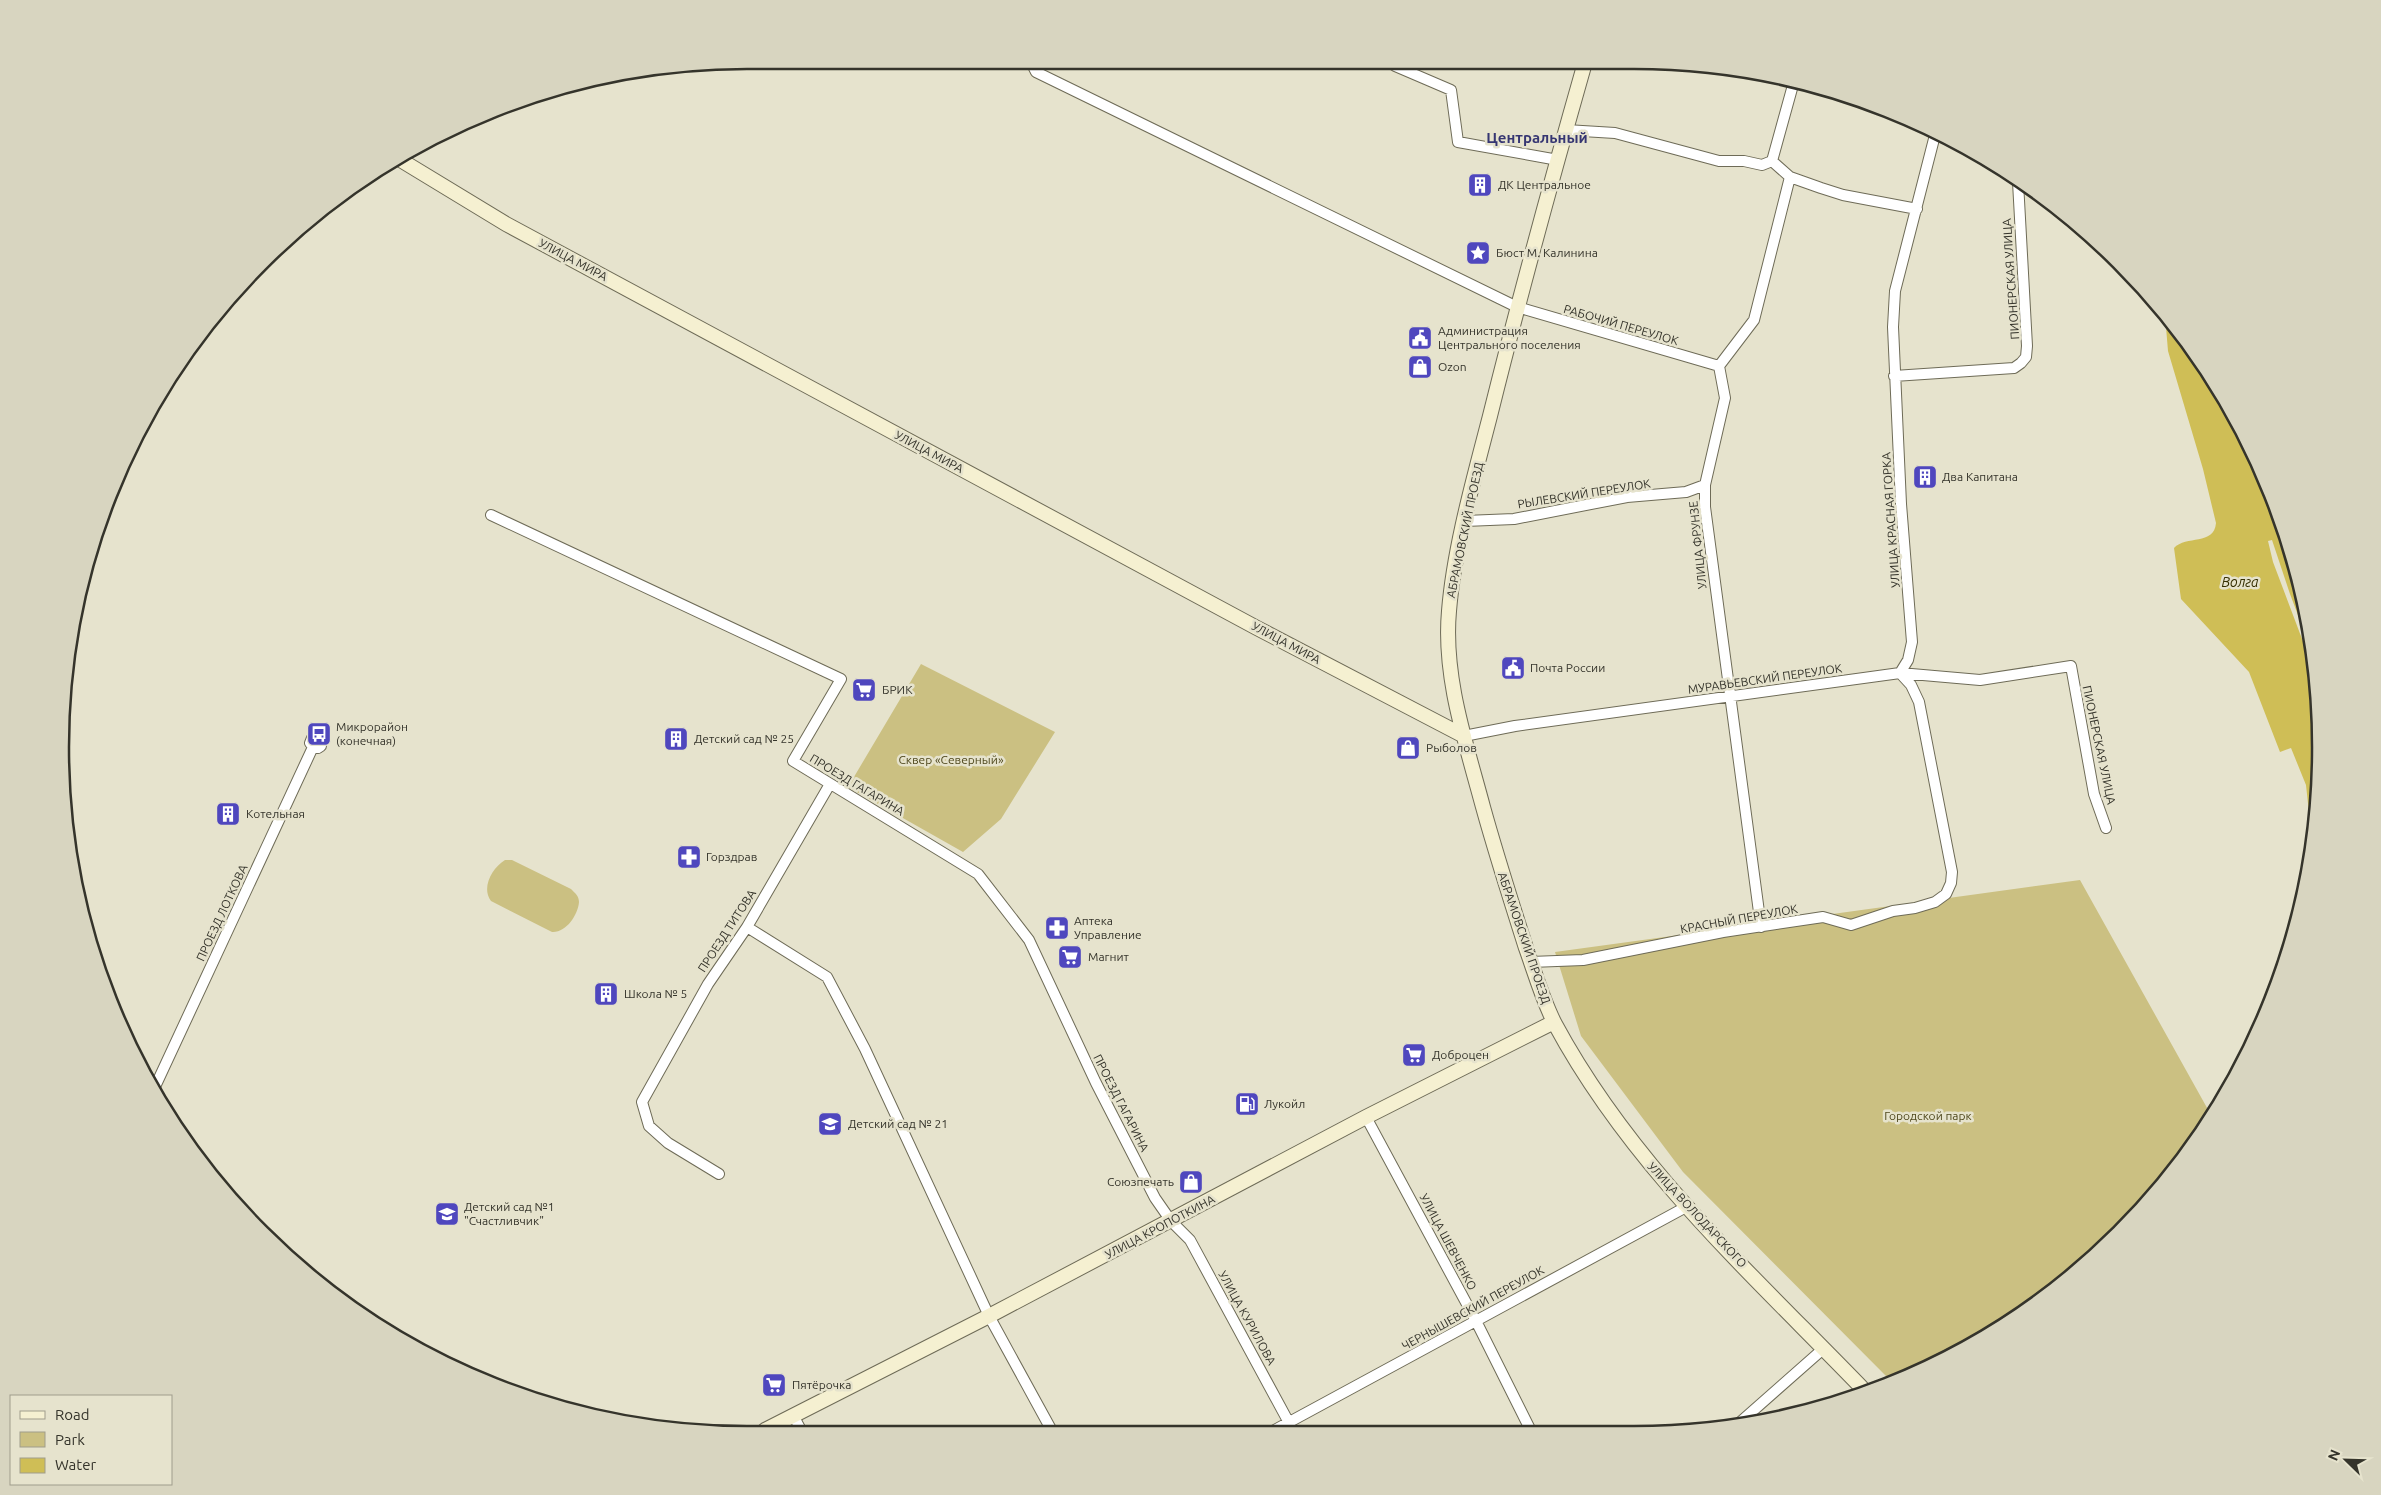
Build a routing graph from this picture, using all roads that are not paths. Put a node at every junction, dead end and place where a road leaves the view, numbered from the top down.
1 (1034, 69) edge
2 (1402, 69) edge
3 (1583, 69) edge
4 (1792, 88) edge
5 (1566, 130) junction
6 (1935, 139) edge
7 (1558, 160) junction
8 (1772, 160) junction
9 (405, 162) edge
10 (1790, 177) junction
11 (2018, 188) edge
12 (1917, 210) junction
13 (1517, 307) junction
14 (1719, 366) junction
15 (1894, 376) junction
16 (1705, 485) junction
17 (491, 515) dead end
18 (1465, 522) junction
19 (2071, 666) joint
20 (1900, 673) junction
21 (1728, 696) junction
22 (1464, 736) junction
23 (313, 748) dead end
24 (830, 784) junction
25 (2106, 828) dead end
26 (747, 927) junction
27 (1761, 927) junction
28 (1531, 962) junction
29 (1554, 1022) junction
30 (157, 1082) edge
31 (1366, 1116) junction
32 (719, 1174) dead end
33 (1686, 1207) junction
34 (1171, 1221) junction
35 (989, 1316) junction
36 (1476, 1321) junction
37 (1823, 1349) junction
38 (1861, 1387) edge
39 (793, 1415) junction
40 (1747, 1416) edge
41 (772, 1426) edge
42 (799, 1426) edge
43 (1049, 1426) edge
44 (1291, 1426) edge
45 (1294, 1426) edge
46 (1528, 1426) edge

1 - 13 street, РАБОЧИЙ ПЕРЕУЛОК
2 - 7 street
3 - 5 street, АБРАМОВСКИЙ ПРОЕЗД
4 - 8 street
5 - 7 street, АБРАМОВСКИЙ ПРОЕЗД
5 - 8 street
6 - 12 street, УЛИЦА КРАСНАЯ ГОРКА
7 - 13 street, АБРАМОВСКИЙ ПРОЕЗД
8 - 10 street
9 - 22 street, УЛИЦА МИРА
10 - 12 street
10 - 14 street
11 - 15 street, ПИОНЕРСКАЯ УЛИЦА
12 - 15 street, УЛИЦА КРАСНАЯ ГОРКА
13 - 14 street, РАБОЧИЙ ПЕРЕУЛОК
13 - 18 street, АБРАМОВСКИЙ ПРОЕЗД
14 - 16 street, УЛИЦА ФРУНЗЕ
15 - 20 street, УЛИЦА КРАСНАЯ ГОРКА
16 - 18 street, РЫЛЕВСКИЙ ПЕРЕУЛОК
16 - 21 street, УЛИЦА ФРУНЗЕ
17 - 24 street, ПРОЕЗД ГАГАРИНА
18 - 22 street, АБРАМОВСКИЙ ПРОЕЗД
19 - 20 street, МУРАВЬЕВСКИЙ ПЕРЕУЛОК
19 - 25 street, ПИОНЕРСКАЯ УЛИЦА
20 - 21 street, МУРАВЬЕВСКИЙ ПЕРЕУЛОК
20 - 27 street, КРАСНЫЙ ПЕРЕУЛОК
21 - 22 street, МУРАВЬЕВСКИЙ ПЕРЕУЛОК
21 - 27 street, УЛИЦА ФРУНЗЕ
22 - 28 street, АБРАМОВСКИЙ ПРОЕЗД
23 - 30 street, ПРОЕЗД ЛОТКОВА
24 - 26 street, ПРОЕЗД ТИТОВА
24 - 34 street, ПРОЕЗД ГАГАРИНА
26 - 32 street, ПРОЕЗД ТИТОВА
26 - 35 street
27 - 28 street, КРАСНЫЙ ПЕРЕУЛОК
28 - 29 street, АБРАМОВСКИЙ ПРОЕЗД
29 - 31 street, УЛИЦА КРОПОТКИНА
29 - 33 street, УЛИЦА ВОЛОДАРСКОГО
31 - 34 street, УЛИЦА КРОПОТКИНА
31 - 36 street, УЛИЦА ШЕВЧЕНКО
33 - 36 street, ЧЕРНЫШЕВСКИЙ ПЕРЕУЛОК
33 - 37 street, УЛИЦА ВОЛОДАРСКОГО
34 - 35 street, УЛИЦА КРОПОТКИНА
34 - 44 street, УЛИЦА КУРИЛОВА
35 - 39 street, УЛИЦА КРОПОТКИНА
35 - 43 street
36 - 45 street, ЧЕРНЫШЕВСКИЙ ПЕРЕУЛОК
36 - 46 street, УЛИЦА ШЕВЧЕНКО
37 - 38 street, УЛИЦА ВОЛОДАРСКОГО
37 - 40 street
39 - 41 street, УЛИЦА КРОПОТКИНА
39 - 42 street

